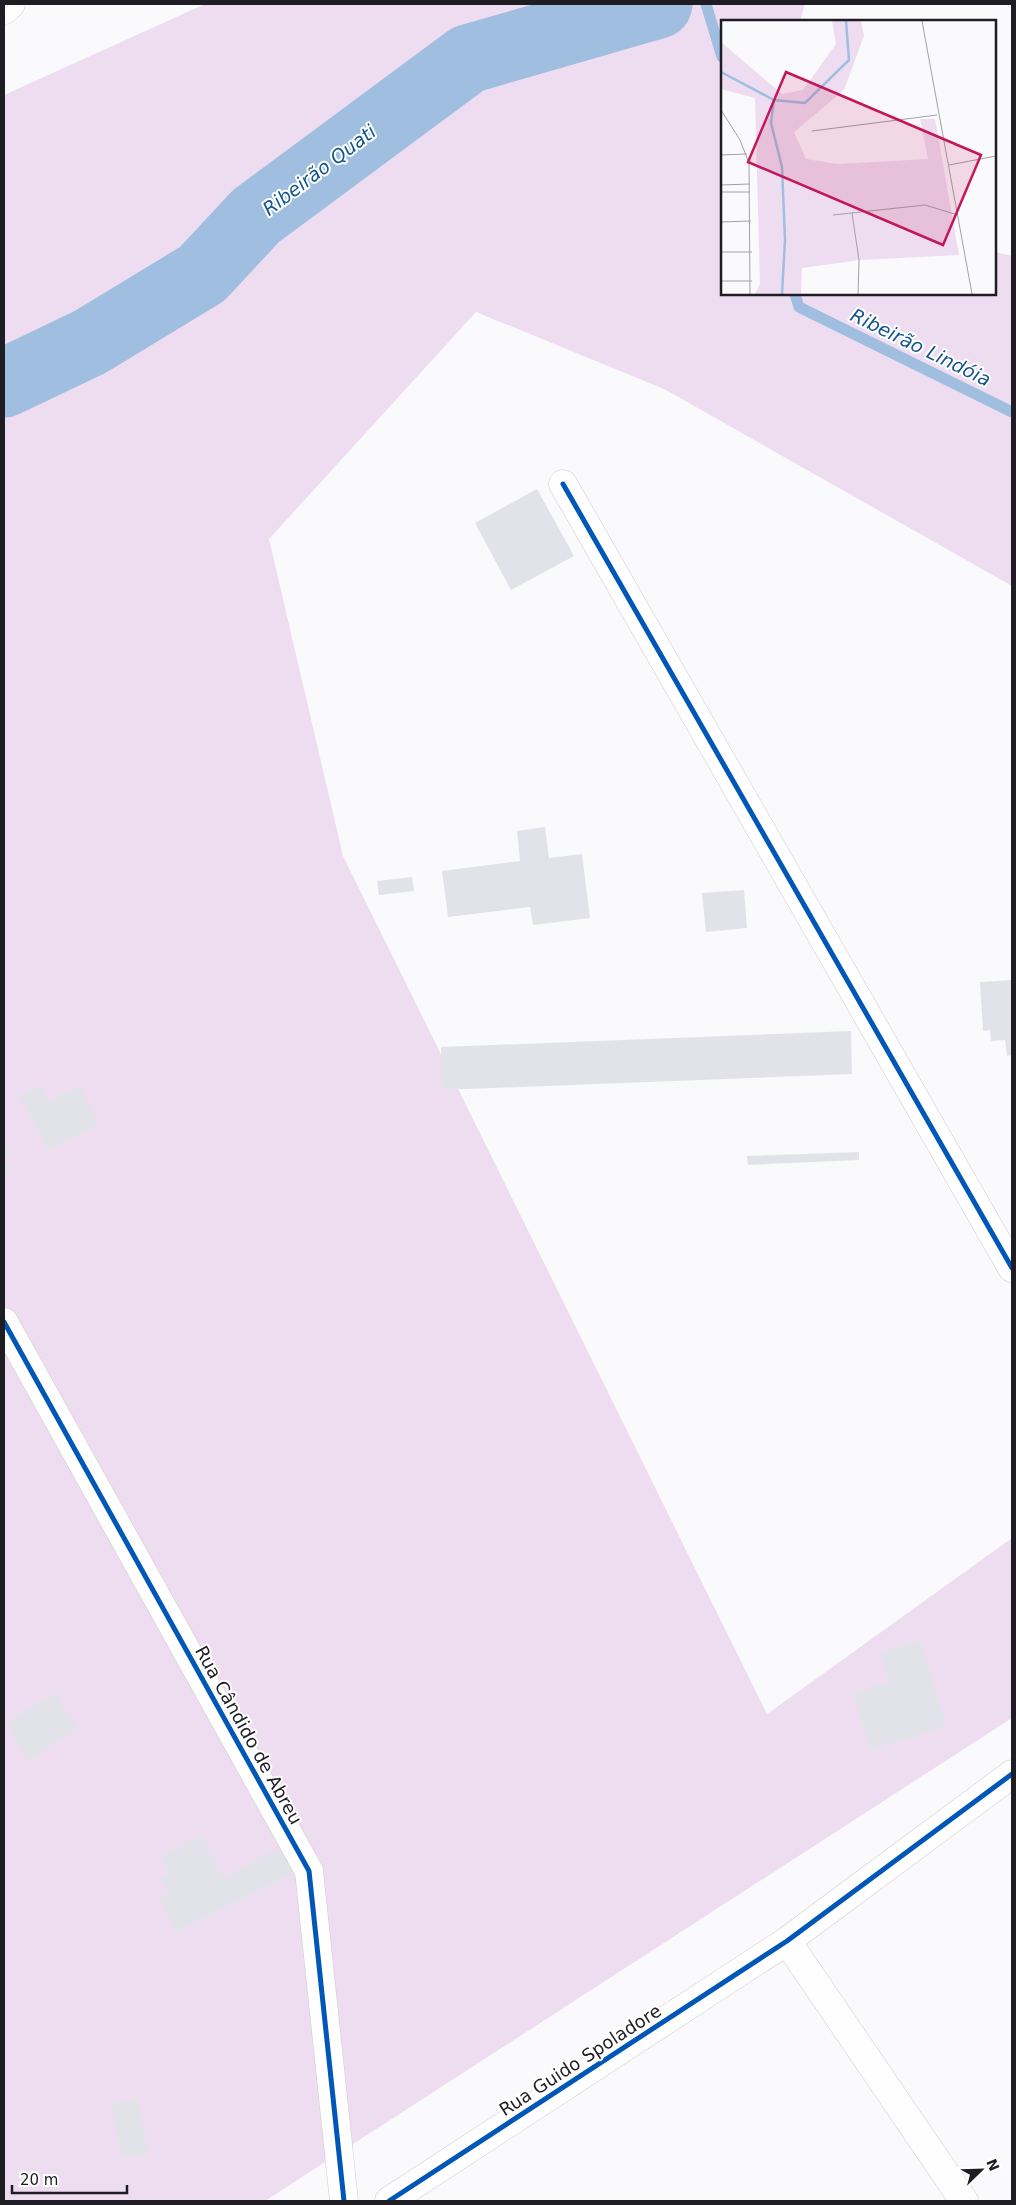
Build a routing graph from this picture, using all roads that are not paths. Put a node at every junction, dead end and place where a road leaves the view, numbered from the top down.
1 (11, 4) edge
2 (4, 10) edge
3 (563, 484) dead end
4 (1012, 1268) edge
5 (4, 1322) edge
6 (1012, 1774) edge
7 (787, 1941) junction
8 (344, 2201) edge
9 (389, 2201) edge
10 (964, 2201) edge

1 - 2 street
3 - 4 street
5 - 8 street, Rua Cândido de Abreu
6 - 7 street, Rua Guido Spoladore
7 - 9 street, Rua Guido Spoladore
7 - 10 street

